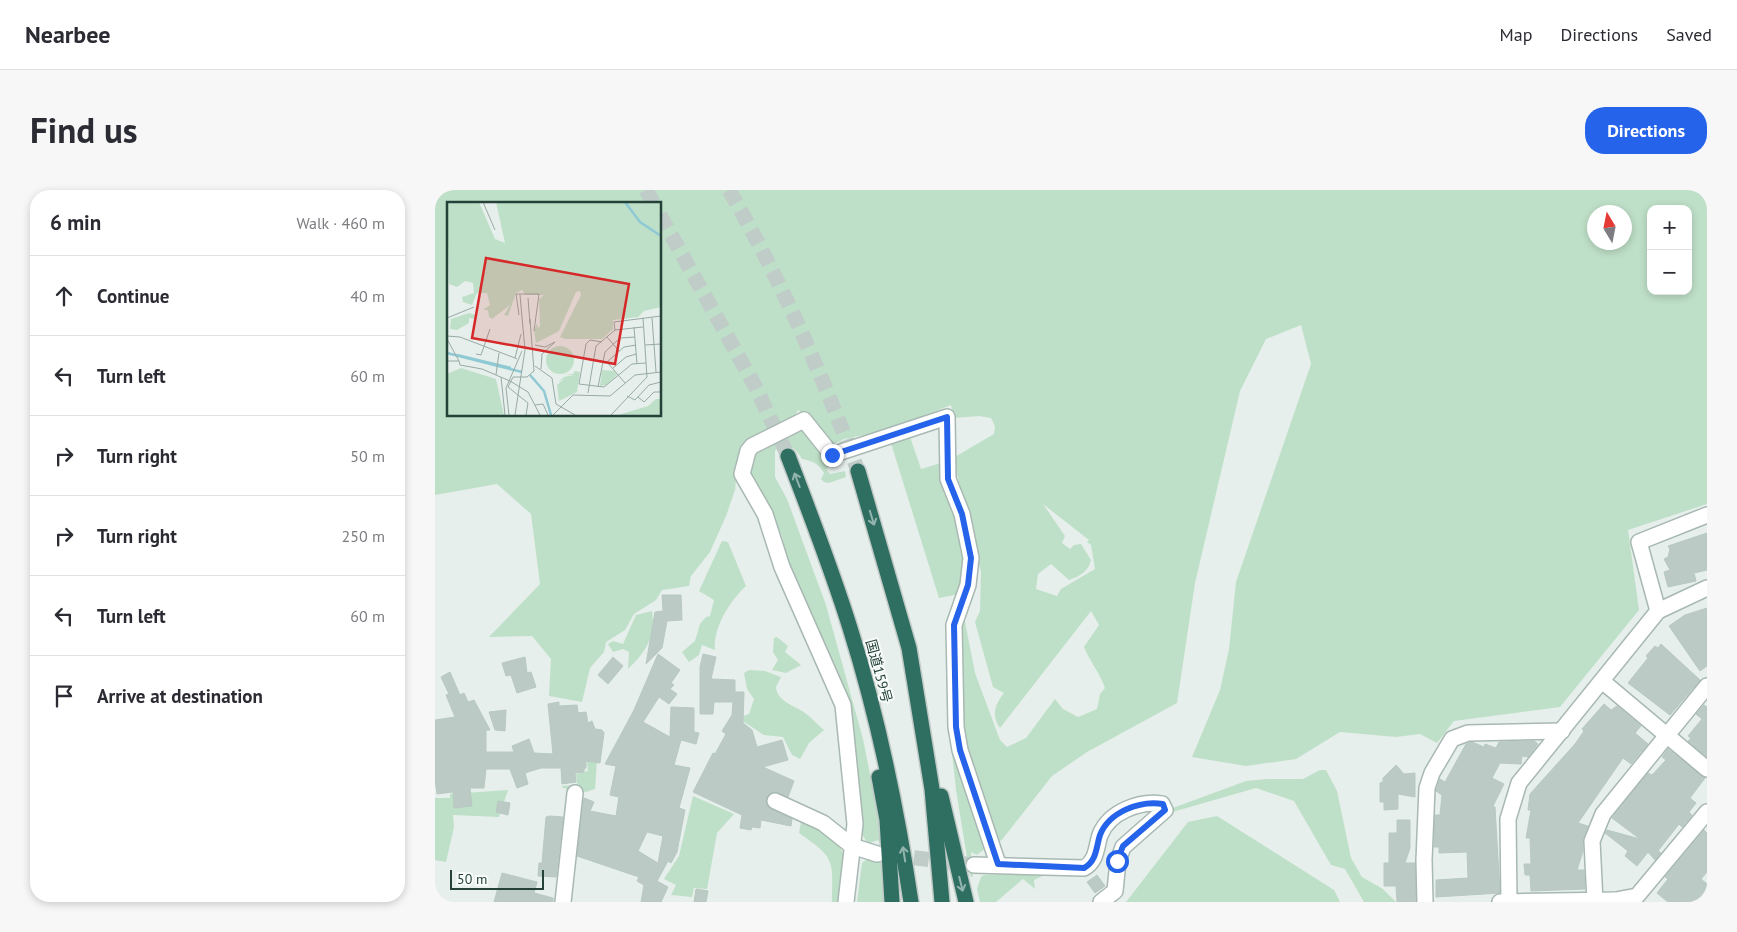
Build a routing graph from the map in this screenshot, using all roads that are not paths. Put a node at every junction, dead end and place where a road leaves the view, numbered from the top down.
1 (788, 456) tunnel mouth
2 (858, 471) tunnel mouth
3 (805, 501) junction
4 (1707, 516) edge
5 (1707, 588) edge
6 (1658, 611) junction
7 (909, 648) junction
8 (1602, 682) junction
9 (1707, 686) edge
10 (1562, 731) junction
11 (1667, 736) junction
12 (1707, 769) edge
13 (575, 793) dead end
14 (775, 801) dead end
15 (1707, 812) edge
16 (852, 846) junction
17 (877, 854) tunnel mouth
18 (998, 864) junction
19 (974, 865) tunnel mouth
20 (1640, 899) edge
21 (1595, 901) edge
22 (563, 902) edge
23 (846, 902) edge
24 (892, 902) edge
25 (911, 902) edge
26 (942, 902) edge
27 (966, 902) edge
28 (1101, 902) edge
29 (1425, 902) edge
30 (1499, 902) edge
31 (1509, 902) edge

3 -> 1 highway, 国道159号
2 -> 7 highway
3 - 24 highway
25 -> 3 highway, 国道159号
4 - 6 street
5 - 6 street
6 - 8 street
7 - 26 highway
7 -> 27 highway
8 - 10 street
8 - 11 street
9 - 11 street
10 - 29 street
10 - 31 street
11 - 12 street
11 - 21 street
13 - 22 street
14 - 16 street
15 - 20 street
16 - 17 street
16 - 18 street
16 - 23 street
18 - 19 street
18 - 28 street
20 - 21 street
21 - 31 street
30 - 31 street

